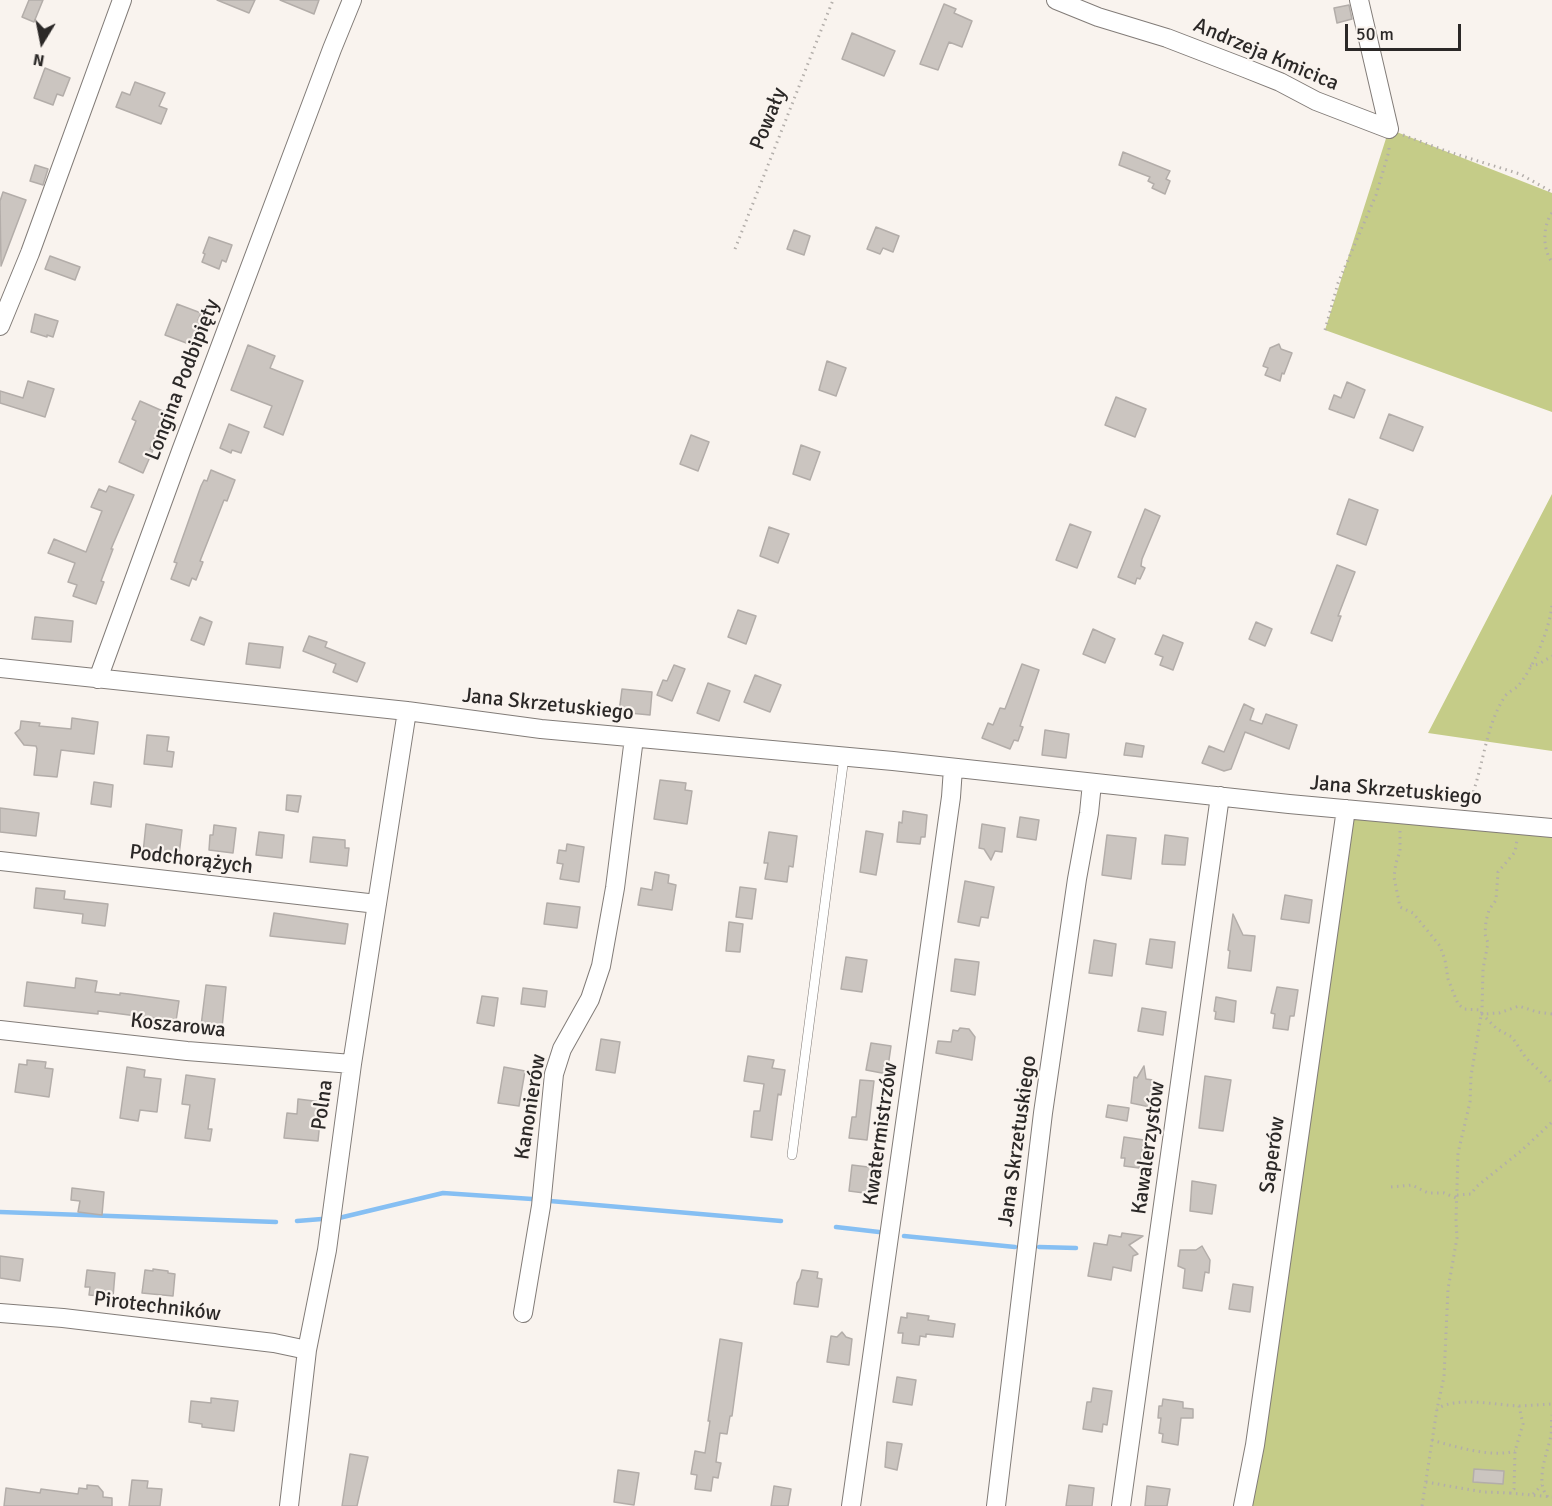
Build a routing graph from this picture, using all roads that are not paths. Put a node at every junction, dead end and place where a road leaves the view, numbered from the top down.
1 (122, 0) edge
2 (352, 0) edge
3 (1056, 0) edge
4 (1359, 0) edge
5 (0, 326) edge
6 (0, 668) edge
7 (98, 679) junction
8 (407, 711) junction
9 (634, 738) junction
10 (844, 757) junction
11 (953, 768) junction
12 (1092, 783) junction
13 (1220, 796) junction
14 (1346, 809) junction
15 (1552, 828) edge
16 (0, 861) edge
17 (377, 904) junction
18 (0, 1030) edge
19 (352, 1064) junction
20 (792, 1155) dead end
21 (0, 1313) edge
22 (524, 1313) dead end
23 (308, 1350) junction
24 (289, 1506) edge
25 (851, 1506) edge
26 (996, 1506) edge
27 (1121, 1506) edge
28 (1244, 1506) edge

1 - 5 street
2 - 7 street, Longina Podbipięty
3 - 4 street, Andrzeja Kmicica
6 - 7 street, Jana Skrzetuskiego
7 - 8 street, Jana Skrzetuskiego
8 - 9 street, Jana Skrzetuskiego
8 - 17 street, Polna
9 - 10 street, Jana Skrzetuskiego
9 - 22 street, Kanonierów
10 - 11 street, Jana Skrzetuskiego
10 - 20 lane
11 - 12 street, Jana Skrzetuskiego
11 - 25 street, Kwatermistrzów
12 - 13 street, Jana Skrzetuskiego
12 - 26 street, Jana Skrzetuskiego
13 - 14 street, Jana Skrzetuskiego
13 - 27 street, Kawalerzystów
14 - 15 street, Jana Skrzetuskiego
14 - 28 street, Saperów
16 - 17 street, Podchorążych
17 - 19 street, Polna
18 - 19 street, Koszarowa
19 - 23 street, Polna
21 - 23 street, Pirotechników
23 - 24 street, Polna

